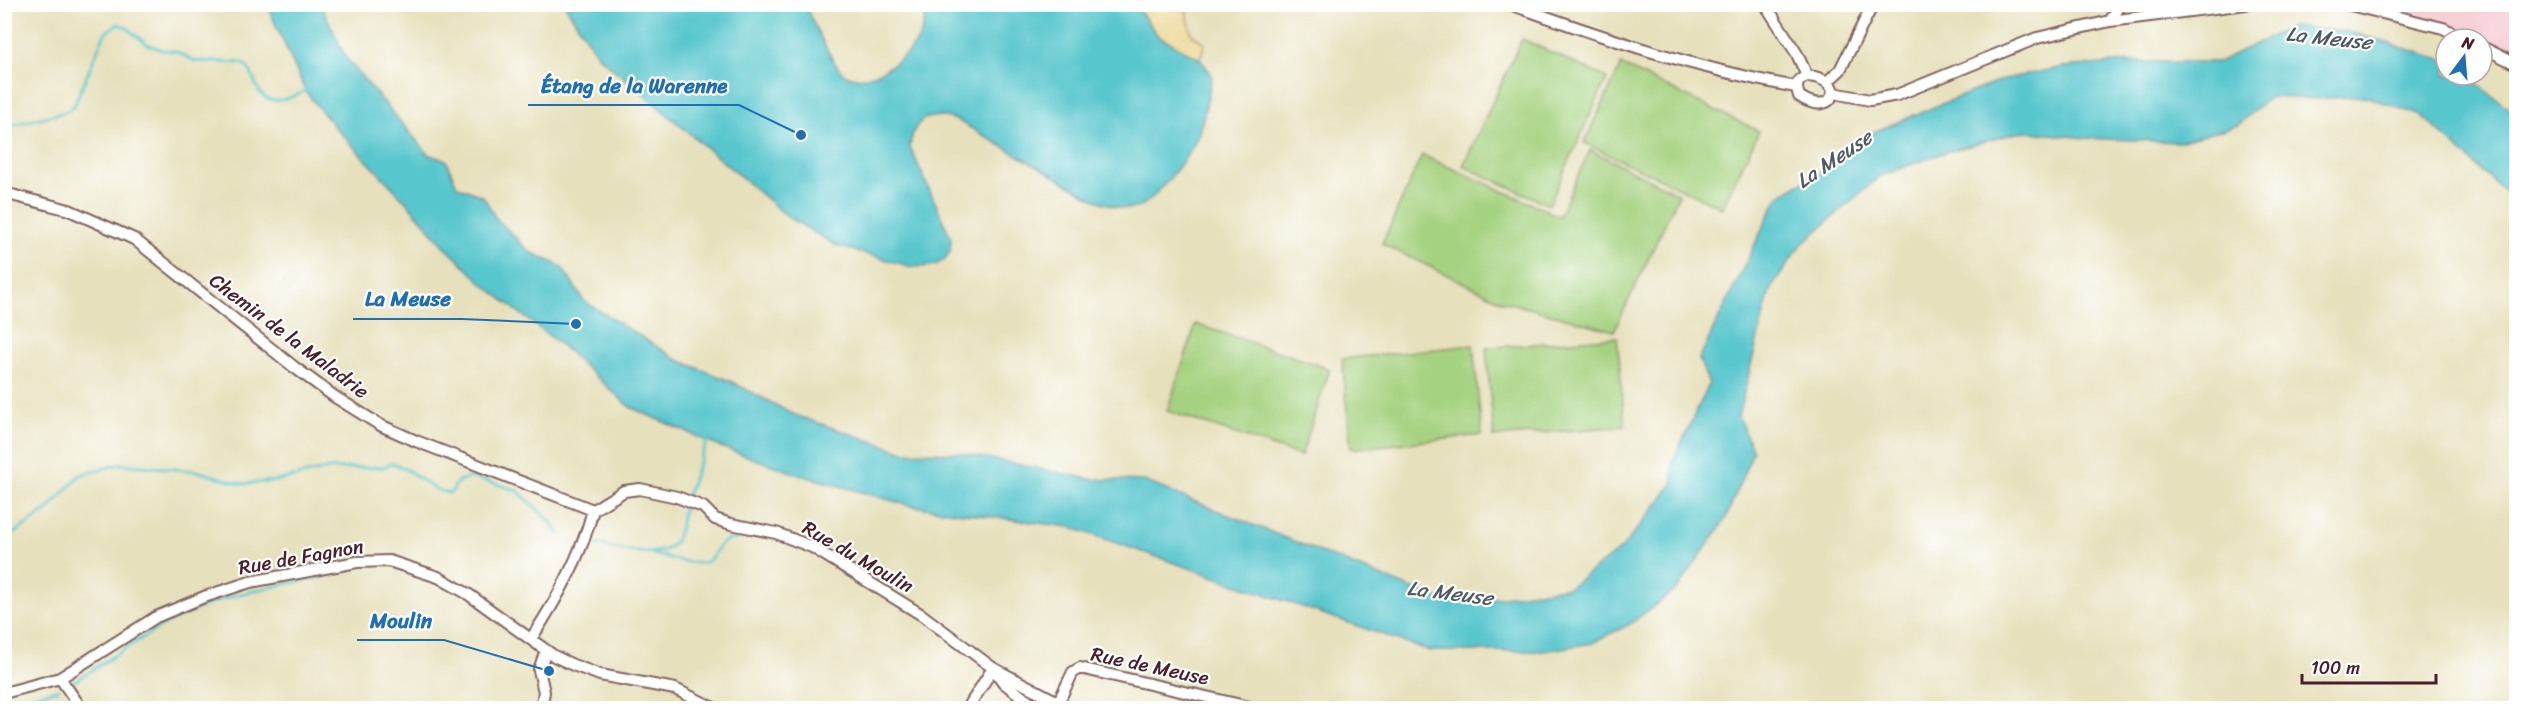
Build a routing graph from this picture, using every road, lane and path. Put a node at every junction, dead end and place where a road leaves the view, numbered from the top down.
1 (1510, 4) edge
2 (1765, 4) edge
3 (1873, 4) edge
4 (2246, 4) edge
5 (2346, 4) edge
6 (2119, 5) edge
7 (2110, 21) junction
8 (2439, 27) edge
9 (2494, 53) edge
10 (2517, 64) edge
11 (1807, 76) junction
12 (1828, 81) junction
13 (1796, 87) junction
14 (1834, 93) junction
15 (4, 193) edge
16 (593, 510) junction
17 (531, 639) junction
18 (546, 650) junction
19 (993, 668) junction
20 (60, 678) junction
21 (4, 693) edge
22 (1058, 703) junction
23 (81, 708) edge
24 (541, 708) edge
25 (714, 708) edge
26 (968, 708) edge
27 (1037, 708) edge
28 (1069, 708) edge
29 (1254, 708) edge

1 - 13 street
2 - 11 street
3 - 12 street
4 - 7 street
5 - 8 street
6 - 7 street
7 - 14 street
9 - 10 street
11 - 12 street
11 - 13 street
12 - 14 street
13 - 14 street
15 - 16 street, Chemin de la Maladrie
16 - 17 street
16 - 19 street, Rue du Moulin
17 - 18 street, Rue de Fagnon
17 - 20 street, Rue de Fagnon
18 - 24 street
18 - 25 street, Rue de Fagnon
19 - 22 street, Rue du Moulin
19 - 26 street
19 - 27 street, Rue du Moulin
20 - 21 street, Rue de Fagnon
20 - 23 street
22 - 28 street, Rue du Moulin
22 - 29 street, Rue de Meuse

